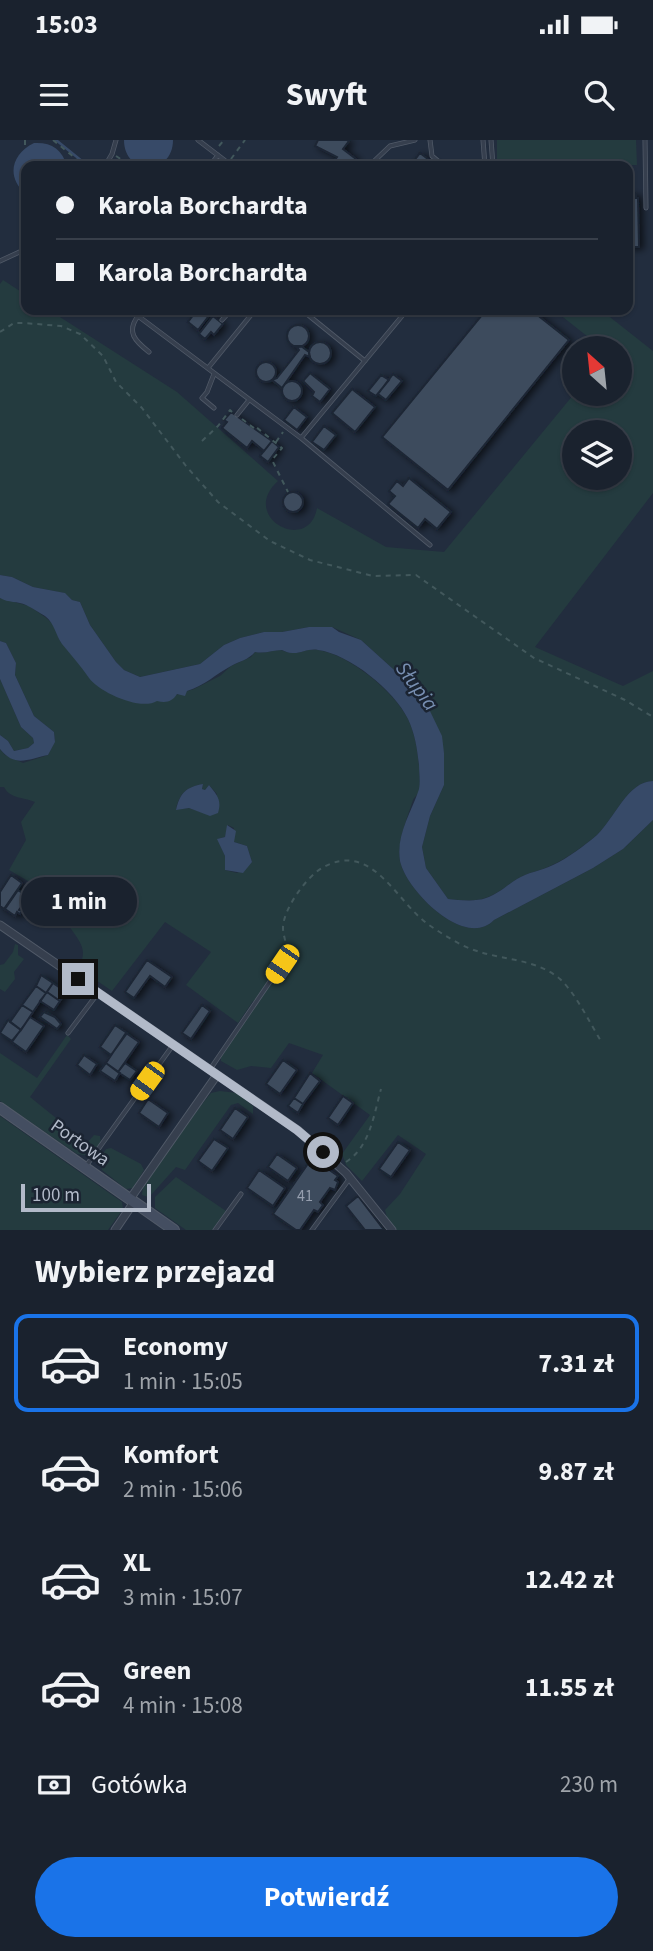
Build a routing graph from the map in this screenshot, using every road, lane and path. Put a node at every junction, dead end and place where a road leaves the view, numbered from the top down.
1 (24, 140) edge
2 (53, 140) edge
3 (116, 140) edge
4 (198, 140) edge
5 (224, 140) edge
6 (245, 140) edge
7 (415, 140) edge
8 (430, 140) edge
9 (483, 140) edge
10 (491, 140) edge
11 (645, 140) edge
12 (25, 145) dead end
13 (218, 148) dead end
14 (112, 154) junction
15 (218, 155) junction
16 (232, 158) dead end
17 (79, 161) edge
18 (108, 161) edge
19 (123, 161) edge
20 (214, 161) edge
21 (226, 161) edge
22 (374, 161) edge
23 (438, 161) edge
24 (485, 161) edge
25 (493, 161) edge
26 (646, 208) dead end
27 (21, 251) edge
28 (0, 261) edge
29 (226, 315) edge
30 (251, 315) edge
31 (403, 315) edge
32 (138, 316) joint
33 (310, 316) edge
34 (222, 320) dead end
35 (0, 332) edge
36 (149, 352) dead end
37 (365, 361) junction
38 (208, 369) junction
39 (214, 374) junction
40 (249, 400) junction
41 (214, 408) dead end
42 (237, 415) junction
43 (287, 428) junction
44 (301, 438) junction
45 (202, 441) dead end
46 (275, 443) junction
47 (288, 492) dead end
48 (430, 545) dead end
49 (653, 717) edge
50 (0, 925) edge
51 (282, 964) joint
52 (98, 992) junction
53 (68, 1033) dead end
54 (601, 1041) dead end
55 (173, 1045) junction
56 (209, 1070) junction
57 (217, 1075) junction
58 (381, 1089) dead end
59 (0, 1108) edge
60 (340, 1166) junction
61 (85, 1168) junction
62 (350, 1178) junction
63 (240, 1194) dead end
64 (132, 1201) junction
65 (115, 1230) edge
66 (174, 1230) edge
67 (215, 1230) edge
68 (312, 1230) edge
69 (392, 1230) edge

1 - 12 path
2 - 17 path
3 - 14 lane
4 - 15 lane
5 - 13 path
6 - 16 path
7 - 22 lane
8 - 23 lane
9 - 24 lane
10 - 25 lane
11 - 26 lane
14 - 18 lane
14 - 19 path
15 - 20 lane
15 - 21 lane
27 - 28 lane
29 - 34 lane
30 - 38 lane
31 - 37 lane
32 - 36 lane
32 - 38 lane
33 - 37 lane
35 - 49 path
37 - 44 lane
38 - 39 lane
39 - 40 lane
39 - 41 lane
40 - 42 lane
40 - 43 lane
42 - 45 path
42 - 46 path
43 - 44 lane
43 - 46 path
44 - 48 lane
46 - 47 path
50 - 52 street
51 - 54 path
51 - 56 lane
52 - 53 lane
52 - 55 street
55 - 56 street
55 - 61 lane
56 - 57 street
57 - 60 street
57 - 64 street
58 - 60 path
59 - 61 main road, Portowa
60 - 62 street
61 - 64 main road, Portowa
62 - 68 lane
62 - 69 street
63 - 67 lane
64 - 65 street
64 - 66 main road, Portowa

